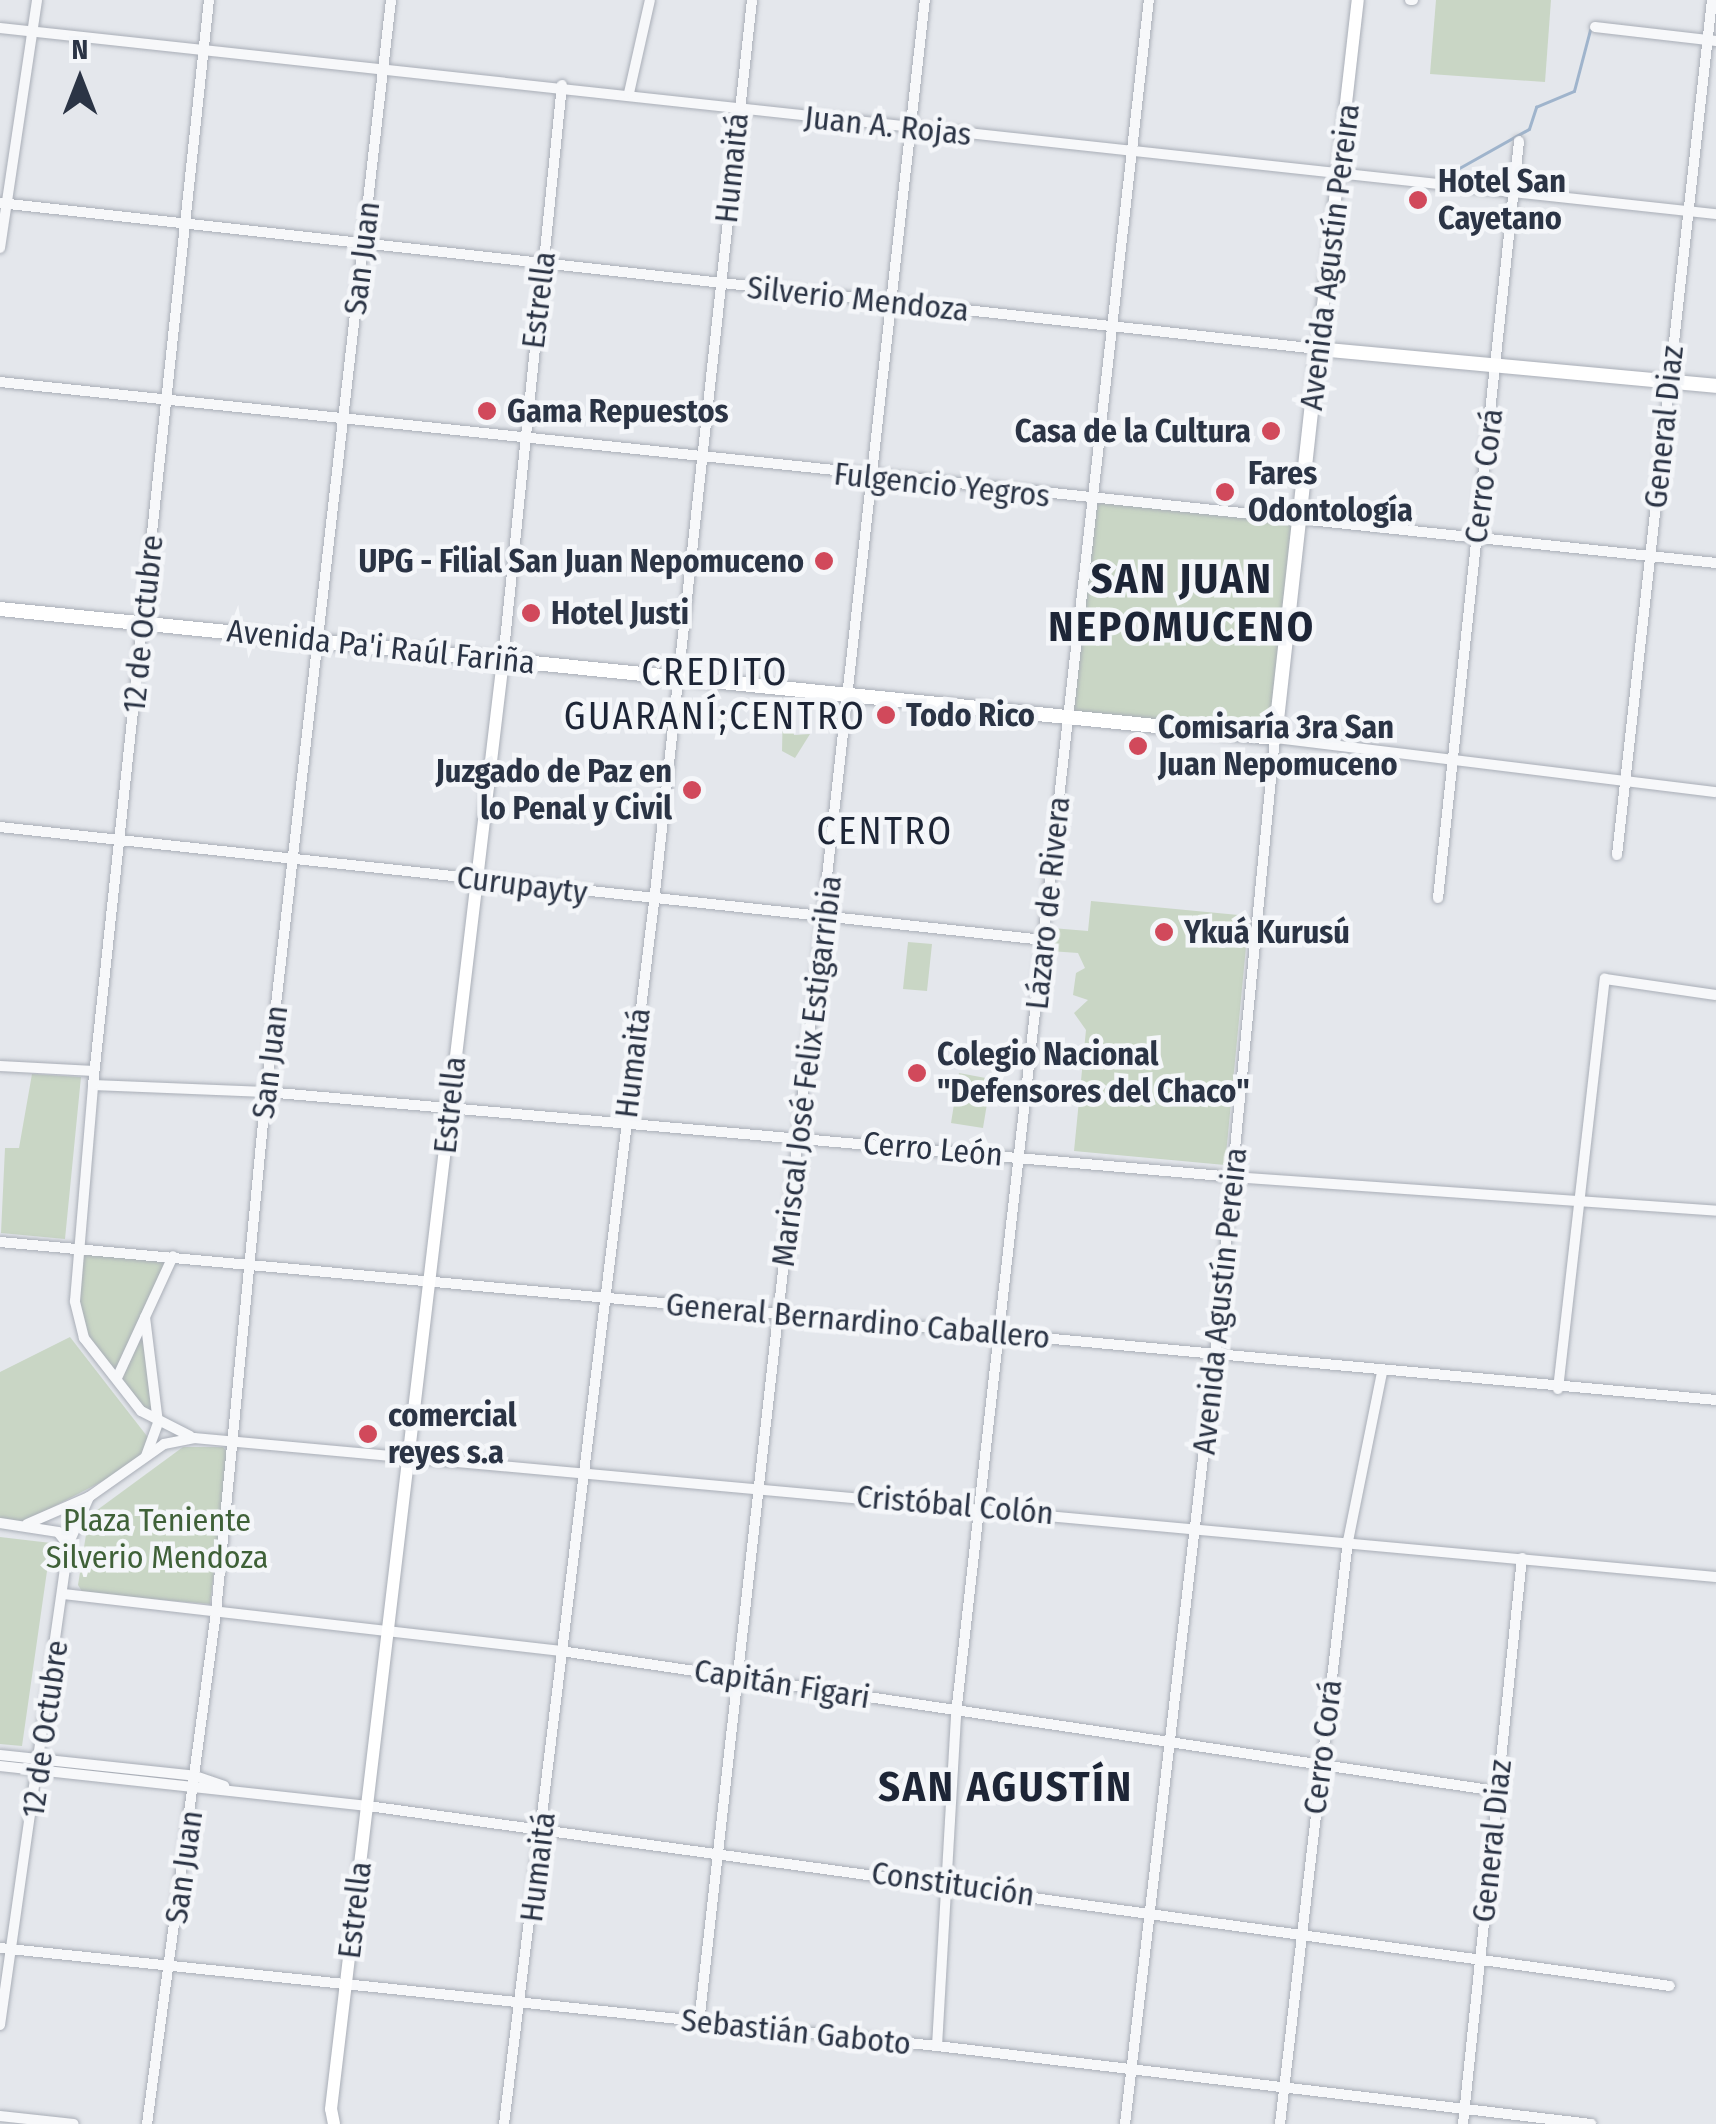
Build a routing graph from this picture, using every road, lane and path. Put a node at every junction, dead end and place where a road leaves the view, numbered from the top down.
1 (37, 0) edge
2 (210, 0) edge
3 (391, 0) edge
4 (650, 0) edge
5 (752, 0) edge
6 (926, 0) edge
7 (1149, 0) edge
8 (1358, 0) edge
9 (1712, 0) edge
10 (1595, 27) dead end
11 (0, 28) edge
12 (33, 32) junction
13 (1711, 40) edge
14 (206, 51) junction
15 (384, 68) junction
16 (562, 86) junction
17 (628, 93) junction
18 (739, 108) junction
19 (913, 129) junction
20 (1519, 141) dead end
21 (1133, 151) junction
22 (1341, 172) junction
23 (1512, 191) junction
24 (3, 203) edge
25 (1686, 211) junction
26 (1716, 214) edge
27 (186, 228) junction
28 (364, 245) junction
29 (0, 248) edge
30 (544, 265) junction
31 (719, 284) junction
32 (891, 303) junction
33 (1116, 325) junction
34 (1318, 348) junction
35 (1496, 366) junction
36 (0, 382) edge
37 (1668, 382) junction
38 (1716, 386) edge
39 (168, 401) junction
40 (342, 420) junction
41 (522, 438) junction
42 (701, 459) junction
43 (874, 478) junction
44 (1096, 500) junction
45 (1300, 523) junction
46 (1476, 540) junction
47 (1651, 556) junction
48 (1716, 563) edge
49 (0, 609) edge
50 (143, 622) junction
51 (316, 638) junction
52 (503, 660) junction
53 (679, 678) junction
54 (852, 696) junction
55 (1069, 716) junction
56 (1275, 738) junction
57 (1452, 760) junction
58 (1625, 782) junction
59 (1716, 792) edge
60 (0, 827) edge
61 (118, 840) junction
62 (1617, 854) dead end
63 (296, 858) junction
64 (473, 878) junction
65 (1438, 898) dead end
66 (654, 902) junction
67 (826, 920) junction
68 (1044, 940) junction
69 (1716, 994) edge
70 (0, 1066) edge
71 (94, 1071) junction
72 (92, 1084) junction
73 (266, 1092) junction
74 (450, 1107) junction
75 (625, 1125) junction
76 (800, 1138) junction
77 (1019, 1156) junction
78 (1234, 1177) junction
79 (1584, 1202) junction
80 (1716, 1211) edge
81 (0, 1242) edge
82 (79, 1249) junction
83 (173, 1256) junction
84 (248, 1264) junction
85 (430, 1284) junction
86 (604, 1298) junction
87 (778, 1314) junction
88 (145, 1317) junction
89 (1004, 1333) junction
90 (1216, 1355) junction
91 (1382, 1373) junction
92 (117, 1378) junction
93 (1558, 1389) junction
94 (1716, 1400) edge
95 (158, 1423) junction
96 (194, 1438) junction
97 (228, 1441) junction
98 (146, 1457) junction
99 (406, 1458) junction
100 (582, 1474) junction
101 (762, 1488) junction
102 (89, 1496) junction
103 (984, 1508) junction
104 (0, 1523) edge
105 (28, 1524) junction
106 (1195, 1526) junction
107 (1348, 1541) junction
108 (68, 1545) junction
109 (1522, 1558) junction
110 (1716, 1577) edge
111 (64, 1594) junction
112 (216, 1612) junction
113 (388, 1632) junction
114 (561, 1651) junction
115 (741, 1676) junction
116 (956, 1714) junction
117 (1170, 1741) junction
118 (0, 1755) edge
119 (1321, 1764) junction
120 (40, 1765) junction
121 (0, 1766) edge
122 (195, 1782) junction
123 (1497, 1791) junction
124 (368, 1806) junction
125 (543, 1830) junction
126 (720, 1852) junction
127 (949, 1882) junction
128 (1150, 1913) junction
129 (1300, 1935) junction
130 (0, 1948) edge
131 (13, 1949) junction
132 (1479, 1960) junction
133 (171, 1963) junction
134 (346, 1981) junction
135 (1670, 1986) dead end
136 (520, 2002) junction
137 (698, 2023) junction
138 (0, 2025) edge
139 (937, 2046) junction
140 (1131, 2068) junction
141 (1283, 2088) junction
142 (1464, 2109) junction
143 (0, 2116) edge
144 (74, 2124) edge
145 (148, 2124) edge
146 (334, 2124) edge
147 (504, 2124) edge
148 (1125, 2124) edge
149 (1280, 2124) edge
150 (1462, 2124) edge
151 (1592, 2124) edge

1 - 12 street
2 - 14 street, 12 de Octubre
3 - 15 street, San Juan
4 - 17 street
5 - 18 street, Humaitá
6 - 19 street, Mariscal José Felix Estigarribia
7 - 21 street, Lázaro de Rivera
8 - 22 main road, Avenida Agustín Pereira
9 - 13 street, General Diaz
10 - 13 street
11 - 12 street, Juan A. Rojas
12 - 14 street, Juan A. Rojas
12 - 24 street
13 - 25 street, General Diaz
14 - 15 street, Juan A. Rojas
14 - 27 street, 12 de Octubre
15 - 16 street, Juan A. Rojas
15 - 28 street, San Juan
16 - 17 street, Juan A. Rojas
16 - 30 street, Estrella
17 - 18 street, Juan A. Rojas
18 - 19 street, Juan A. Rojas
18 - 31 street, Humaitá
19 - 21 street, Juan A. Rojas
19 - 32 street, Mariscal José Felix Estigarribia
20 - 23 street, Cerro Corá
21 - 22 street, Juan A. Rojas
21 - 33 street, Lázaro de Rivera
22 - 23 street, Juan A. Rojas
22 - 34 main road, Avenida Agustín Pereira
23 - 25 street, Juan A. Rojas
23 - 35 street, Cerro Corá
24 - 27 street, Silverio Mendoza
24 - 29 street
25 - 26 street, Juan A. Rojas
25 - 37 street, General Diaz
27 - 28 street, Silverio Mendoza
27 - 39 street, 12 de Octubre
28 - 30 street, Silverio Mendoza
28 - 40 street, San Juan
30 - 31 street, Silverio Mendoza
30 - 41 street, Estrella
31 - 32 street, Silverio Mendoza
31 - 42 street, Humaitá
32 - 33 street, Silverio Mendoza
32 - 43 street, Mariscal José Felix Estigarribia
33 - 34 street, Silverio Mendoza
33 - 44 street, Lázaro de Rivera
34 - 35 highway, Silverio Mendoza
34 - 45 highway, Avenida Agustín Pereira
35 - 37 highway, Silverio Mendoza
35 - 46 street, Cerro Corá
36 - 39 street, Fulgencio Yegros
37 - 38 highway, Silverio Mendoza
37 - 47 street, General Diaz
39 - 40 street, Fulgencio Yegros
39 - 50 street, 12 de Octubre
40 - 41 street, Fulgencio Yegros
40 - 51 street, San Juan
41 - 42 street, Fulgencio Yegros
41 - 52 street, Estrella
42 - 43 street, Fulgencio Yegros
42 - 53 street, Humaitá
43 - 44 street, Fulgencio Yegros
43 - 54 street, Mariscal José Felix Estigarribia
44 - 45 street, Fulgencio Yegros
44 - 55 street, Lázaro de Rivera
45 - 46 street, Fulgencio Yegros
45 - 56 highway, Avenida Agustín Pereira
46 - 47 street, Fulgencio Yegros
46 - 57 street, Cerro Corá
47 - 48 street, Fulgencio Yegros
47 - 58 street, General Diaz
49 - 50 highway, Avenida Pa'i Raúl Fariña
50 - 51 highway, Avenida Pa'i Raúl Fariña
50 - 61 street, 12 de Octubre
51 - 52 highway, Avenida Pa'i Raúl Fariña
51 - 63 street, San Juan
52 - 53 highway, Avenida Pa'i Raúl Fariña
52 - 64 main road, Estrella
53 - 54 highway, Avenida Pa'i Raúl Fariña
53 - 66 street, Humaitá
54 - 55 highway, Avenida Pa'i Raúl Fariña
54 - 67 street, Mariscal José Felix Estigarribia
55 - 56 highway, Avenida Pa'i Raúl Fariña
55 - 68 street, Lázaro de Rivera
56 - 57 street, Avenida Pa'i Raúl Fariña
56 - 78 street, Avenida Agustín Pereira
57 - 58 street, Avenida Pa'i Raúl Fariña
57 - 65 street, Cerro Corá
58 - 59 street, Avenida Pa'i Raúl Fariña
58 - 62 street, General Diaz
60 - 61 street, Curupayty
61 - 63 street, Curupayty
61 - 71 street, 12 de Octubre
63 - 64 street, Curupayty
63 - 73 street, San Juan
64 - 66 street, Curupayty
64 - 74 main road, Estrella
66 - 67 street, Curupayty
66 - 75 street, Humaitá
67 - 68 street, Curupayty
67 - 76 street, Mariscal José Felix Estigarribia
68 - 77 street, Lázaro de Rivera
69 - 79 street
70 - 71 street
71 - 72 street, 12 de Octubre
72 - 73 street, Cerro León
72 - 82 street, 12 de Octubre
73 - 74 street, Cerro León
73 - 84 street, San Juan
74 - 75 street, Cerro León
74 - 85 main road, Estrella
75 - 76 street, Cerro León
75 - 86 street, Humaitá
76 - 77 street, Cerro León
76 - 87 street, Mariscal José Felix Estigarribia
77 - 78 street, Cerro León
77 - 89 street, Lázaro de Rivera
78 - 79 street, Cerro León
78 - 90 street, Avenida Agustín Pereira
79 - 80 street, Cerro León
79 - 93 street
81 - 82 street, General Bernardino Caballero
82 - 83 street, General Bernardino Caballero
82 - 92 street, 12 de Octubre
83 - 84 street, General Bernardino Caballero
83 - 88 street
84 - 85 street, General Bernardino Caballero
84 - 97 street, San Juan
85 - 86 street, General Bernardino Caballero
85 - 99 main road, Estrella
86 - 87 street, General Bernardino Caballero
86 - 100 street, Humaitá
87 - 89 street, General Bernardino Caballero
87 - 101 street, Mariscal José Felix Estigarribia
88 - 92 street
88 - 95 street
89 - 90 street, General Bernardino Caballero
89 - 103 street, Lázaro de Rivera
90 - 91 street, General Bernardino Caballero
90 - 106 street, Avenida Agustín Pereira
91 - 93 street, General Bernardino Caballero
91 - 107 street, Cerro Corá
92 - 95 street, 12 de Octubre
93 - 94 street, General Bernardino Caballero
95 - 96 street
95 - 98 street
96 - 97 street, Cristóbal Colón
96 - 98 street
97 - 99 street, Cristóbal Colón
97 - 112 street, San Juan
98 - 102 street
99 - 100 street, Cristóbal Colón
99 - 113 main road, Estrella
100 - 101 street, Cristóbal Colón
100 - 114 street, Humaitá
101 - 103 street, Cristóbal Colón
101 - 115 street, Mariscal José Felix Estigarribia
102 - 105 street
102 - 108 street, 12 de Octubre
103 - 106 street, Cristóbal Colón
103 - 116 street, Lázaro de Rivera
104 - 105 street
105 - 108 street
106 - 107 street, Cristóbal Colón
106 - 117 street, Avenida Agustín Pereira
107 - 109 street, Cristóbal Colón
107 - 119 street, Cerro Corá
108 - 111 street, 12 de Octubre
109 - 110 street, Cristóbal Colón
109 - 123 street, General Diaz
111 - 112 street, Capitán Figari
111 - 120 street, 12 de Octubre
112 - 113 street, Capitán Figari
112 - 122 street, San Juan
113 - 114 street, Capitán Figari
113 - 124 main road, Estrella
114 - 115 street, Capitán Figari
114 - 125 street, Humaitá
115 - 116 street, Capitán Figari
115 - 126 street, Mariscal José Felix Estigarribia
116 - 117 street, Capitán Figari
116 - 127 street, Lázaro de Rivera
117 - 119 street, Capitán Figari
117 - 128 street, Avenida Agustín Pereira
118 - 120 street, Constitución
119 - 123 street, Capitán Figari
119 - 129 street, Cerro Corá
120 - 121 street, Constitución
120 - 122 street, Constitución
120 - 131 street, 12 de Octubre
122 - 124 street, Constitución
122 - 133 street, San Juan
123 - 132 street, General Diaz
124 - 125 street, Constitución
124 - 134 main road, Estrella
125 - 126 street, Constitución
125 - 136 street, Humaitá
126 - 127 street, Constitución
126 - 137 street, Mariscal José Felix Estigarribia
127 - 128 street, Constitución
127 - 139 street, Lázaro de Rivera
128 - 129 street, Constitución
128 - 140 street, Avenida Agustín Pereira
129 - 132 street, Constitución
129 - 141 street, Cerro Corá
130 - 131 street, Sebastián Gaboto
131 - 133 street, Sebastián Gaboto
131 - 138 street, 12 de Octubre
132 - 135 street, Constitución
132 - 142 street, General Diaz
133 - 134 street, Sebastián Gaboto
133 - 145 street, San Juan
134 - 136 street, Sebastián Gaboto
134 - 146 main road, Estrella
136 - 137 street, Sebastián Gaboto
136 - 147 street, Humaitá
137 - 139 street, Sebastián Gaboto
139 - 140 street, Sebastián Gaboto
140 - 141 street, Sebastián Gaboto
140 - 148 street, Avenida Agustín Pereira
141 - 142 street, Sebastián Gaboto
141 - 149 street, Cerro Corá
142 - 150 street, General Diaz
142 - 151 street, Sebastián Gaboto
143 - 144 street

